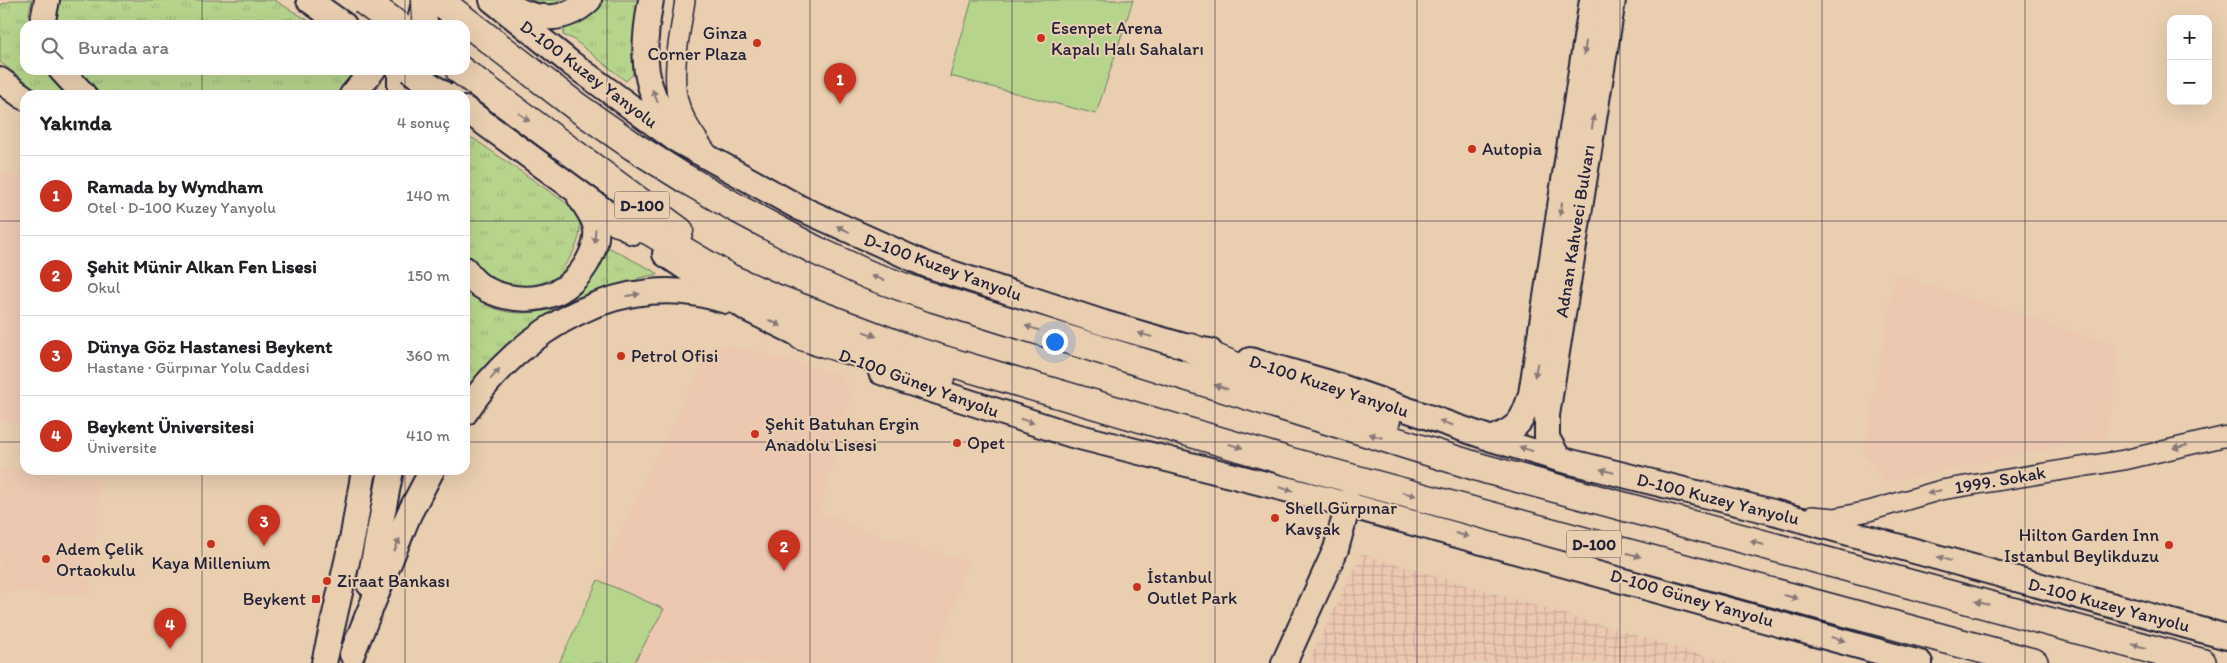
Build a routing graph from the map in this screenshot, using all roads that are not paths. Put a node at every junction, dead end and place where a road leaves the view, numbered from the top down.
1 (47, 0) edge
2 (309, 0) edge
3 (363, 0) edge
4 (398, 0) edge
5 (424, 0) edge
6 (438, 0) edge
7 (492, 0) edge
8 (502, 0) edge
9 (589, 0) edge
10 (651, 0) edge
11 (685, 0) edge
12 (1592, 0) edge
13 (1613, 0) edge
14 (43, 20) edge
15 (336, 20) edge
16 (391, 20) edge
17 (393, 20) edge
18 (398, 20) edge
19 (424, 20) edge
20 (466, 20) edge
21 (470, 23) edge
22 (66, 75) edge
23 (369, 75) edge
24 (400, 75) edge
25 (416, 75) edge
26 (425, 75) edge
27 (467, 75) edge
28 (0, 80) edge
29 (79, 90) edge
30 (356, 90) edge
31 (400, 90) edge
32 (425, 90) edge
33 (438, 90) edge
34 (20, 94) edge
35 (470, 112) edge
36 (710, 157) junction
37 (564, 181) junction
38 (618, 222) junction
39 (470, 275) edge
40 (809, 309) junction
41 (748, 310) junction
42 (802, 336) junction
43 (1192, 348) junction
44 (470, 406) edge
45 (1155, 423) junction
46 (2227, 436) edge
47 (1492, 439) junction
48 (1559, 459) junction
49 (363, 475) edge
50 (390, 475) edge
51 (430, 475) edge
52 (1591, 498) junction
53 (1345, 511) junction
54 (1773, 512) junction
55 (334, 625) junction
56 (2227, 637) edge
57 (350, 659) edge
58 (310, 663) edge
59 (324, 663) edge
60 (1276, 663) edge
61 (1284, 663) edge
62 (1920, 663) edge
63 (2034, 663) edge
64 (2202, 663) edge

1 - 14 main road
2 - 15 main road
3 - 16 highway, bridge
4 - 17 main road
4 - 18 main road
5 - 19 main road
20 -> 6 highway, D-100
7 - 36 main road, D-100 Kuzey Yanyolu
8 - 9 main road
36 -> 10 main road
11 - 36 street
12 -> 47 main road, Adnan Kahveci Bulvarı
48 -> 13 main road, Adnan Kahveci Bulvarı
52 -> 21 highway, D-100
22 - 29 main road
23 - 30 main road
24 - 31 main road
25 - 33 main road, bridge
26 - 32 main road
27 -> 40 highway, D-100
28 - 34 main road
35 - 37 main road, D-100 Güney Yanyolu
43 -> 36 main road, D-100 Kuzey Yanyolu
37 - 38 main road, D-100 Güney Yanyolu
37 -> 39 main road
38 - 40 highway
38 - 41 main road, D-100 Güney Yanyolu
40 -> 45 highway, D-100
41 -> 42 main road, D-100 Güney Yanyolu
44 -> 41 main road
42 - 45 highway
42 -> 53 main road, D-100 Güney Yanyolu
47 -> 43 main road, D-100 Kuzey Yanyolu
43 - 52 highway
45 -> 63 highway, D-100
46 -> 54 street, 1999. Sokak
48 -> 47 main road, D-100 Kuzey Yanyolu
54 -> 48 main road, D-100 Kuzey Yanyolu
49 - 55 main road
50 - 57 main road
57 -> 51 main road
64 -> 52 highway, D-100
53 - 60 main road
53 - 61 main road
53 -> 62 main road, D-100 Güney Yanyolu
56 -> 54 main road, D-100 Kuzey Yanyolu
55 - 58 main road
55 - 59 main road

